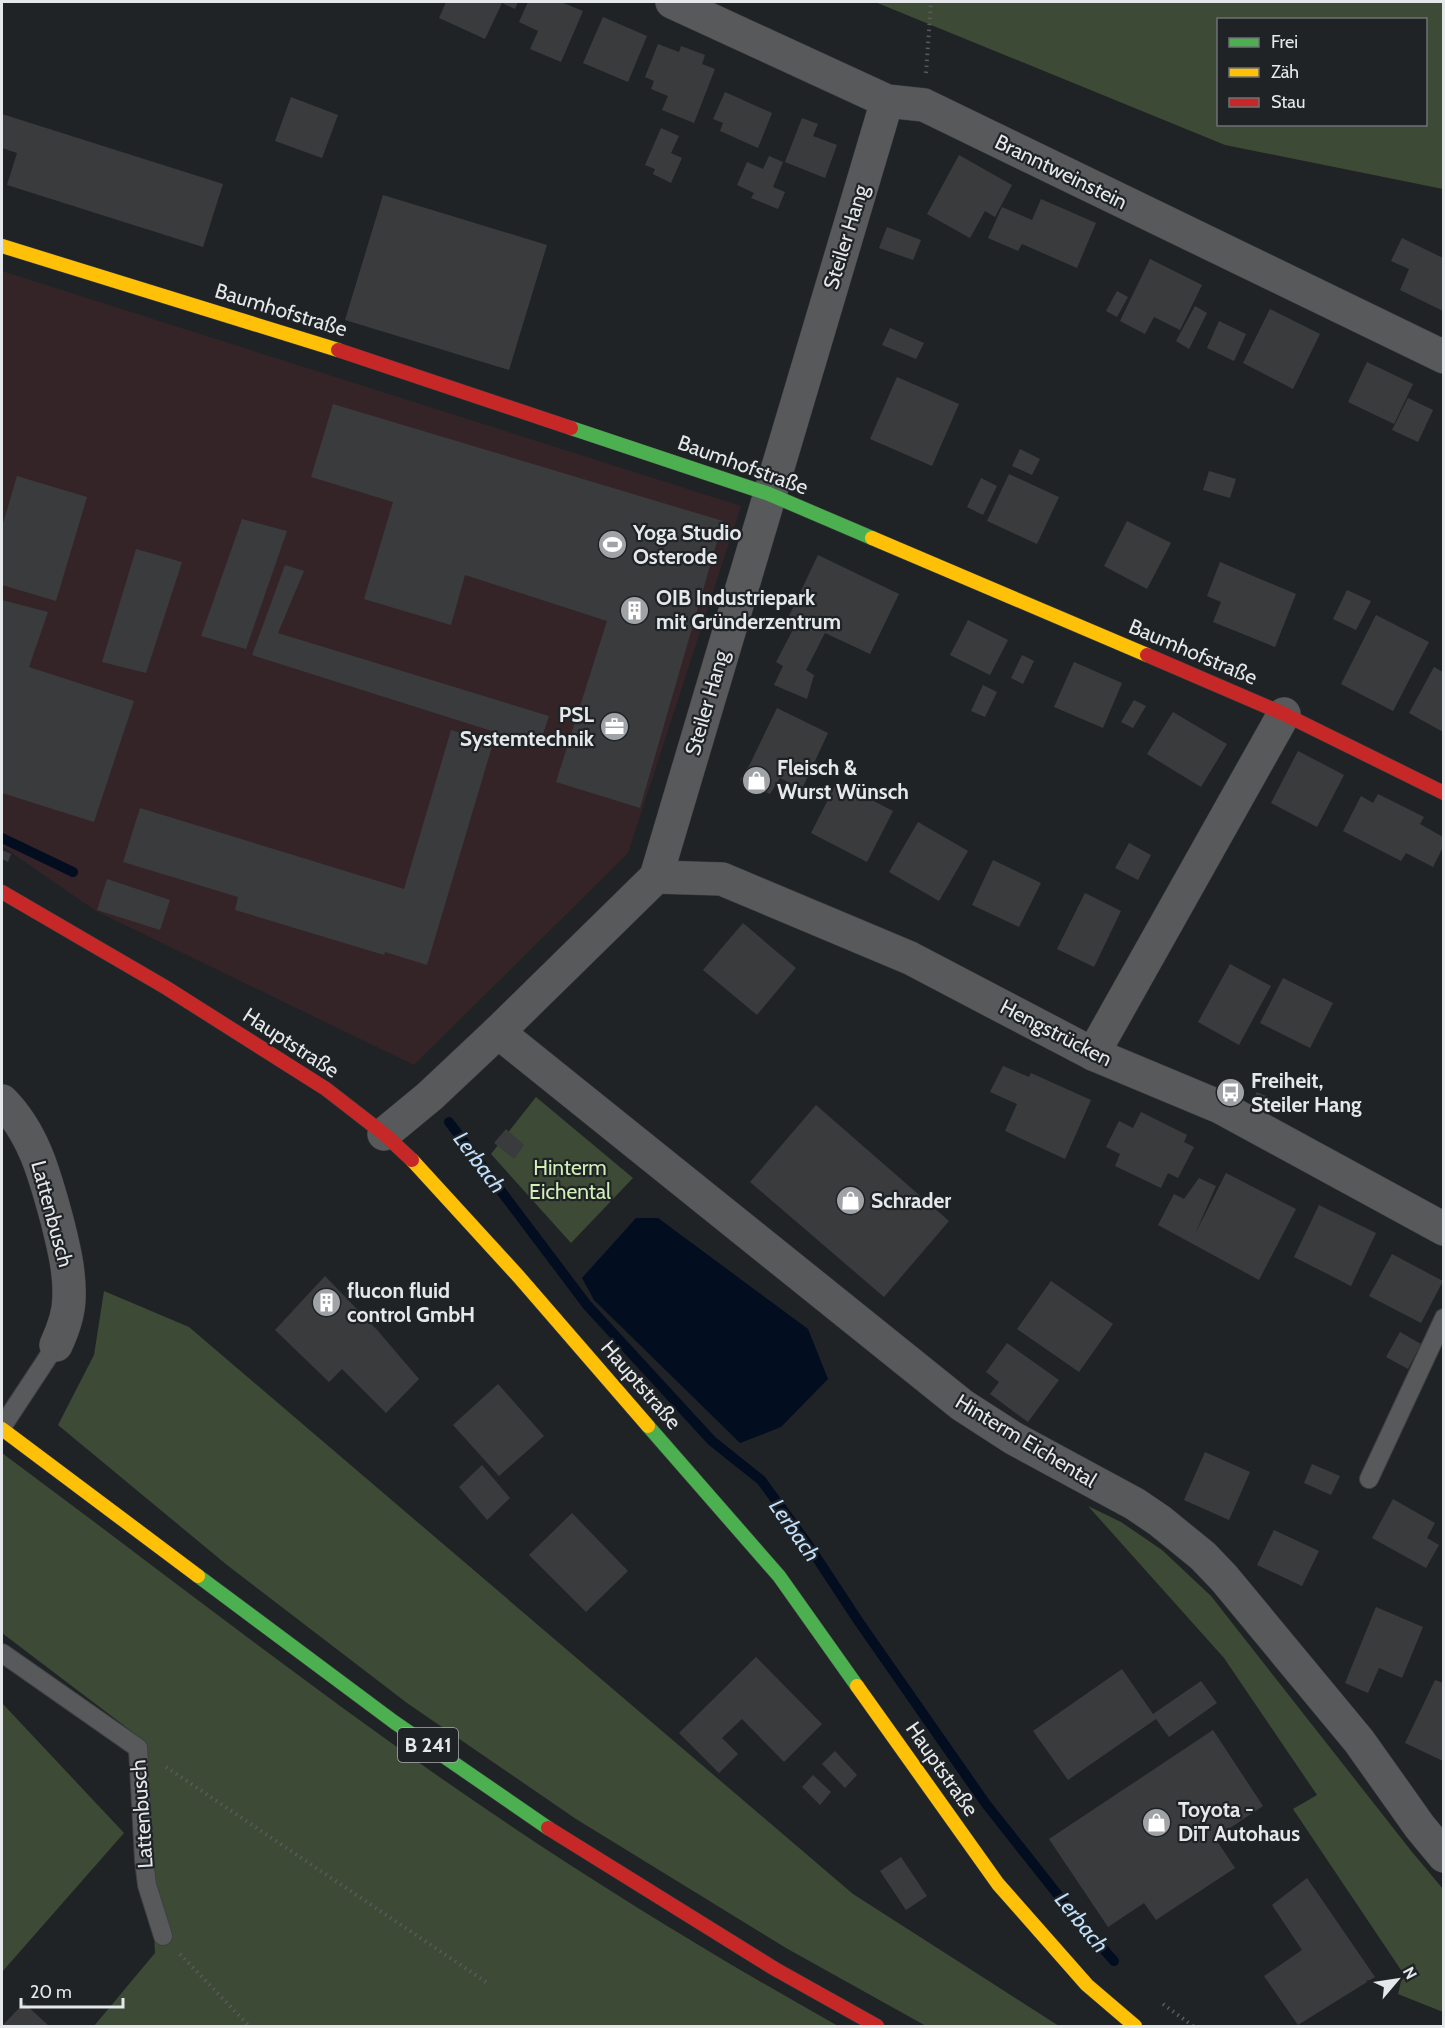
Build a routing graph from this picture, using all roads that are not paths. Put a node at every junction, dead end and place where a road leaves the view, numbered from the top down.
1 (672, 2) edge
2 (887, 101) junction
3 (2, 246) edge
4 (1443, 357) edge
5 (769, 494) junction
6 (1284, 714) junction
7 (1443, 793) edge
8 (656, 877) junction
9 (2, 892) edge
10 (498, 1032) junction
11 (1093, 1054) junction
12 (2, 1101) edge
13 (384, 1134) junction
14 (1443, 1229) edge
15 (1443, 1318) edge
16 (56, 1345) joint
17 (2, 1428) edge
18 (1369, 1479) dead end
19 (2, 1653) edge
20 (1443, 1856) edge
21 (163, 1936) road end
22 (877, 2026) edge
23 (1135, 2026) edge

1 - 2 street, Branntweinstein
2 - 4 street, Branntweinstein
2 - 5 street, Steiler Hang
3 - 5 street, Baumhofstraße
5 - 6 street, Baumhofstraße
5 - 8 street, Steiler Hang
6 - 7 street, Baumhofstraße
6 - 11 street
8 - 10 street, Steiler Hang
8 - 11 street, Hengstrücken
9 - 13 street, Hauptstraße
10 - 13 street, Steiler Hang
10 - 20 street, Hinterm Eichental
11 - 14 street, Hengstrücken
12 - 16 street, Lattenbusch
13 - 23 street, Hauptstraße
15 - 18 lane
16 - 17 lane, Lattenbusch
17 - 22 street, B 241
19 - 21 lane, Lattenbusch

